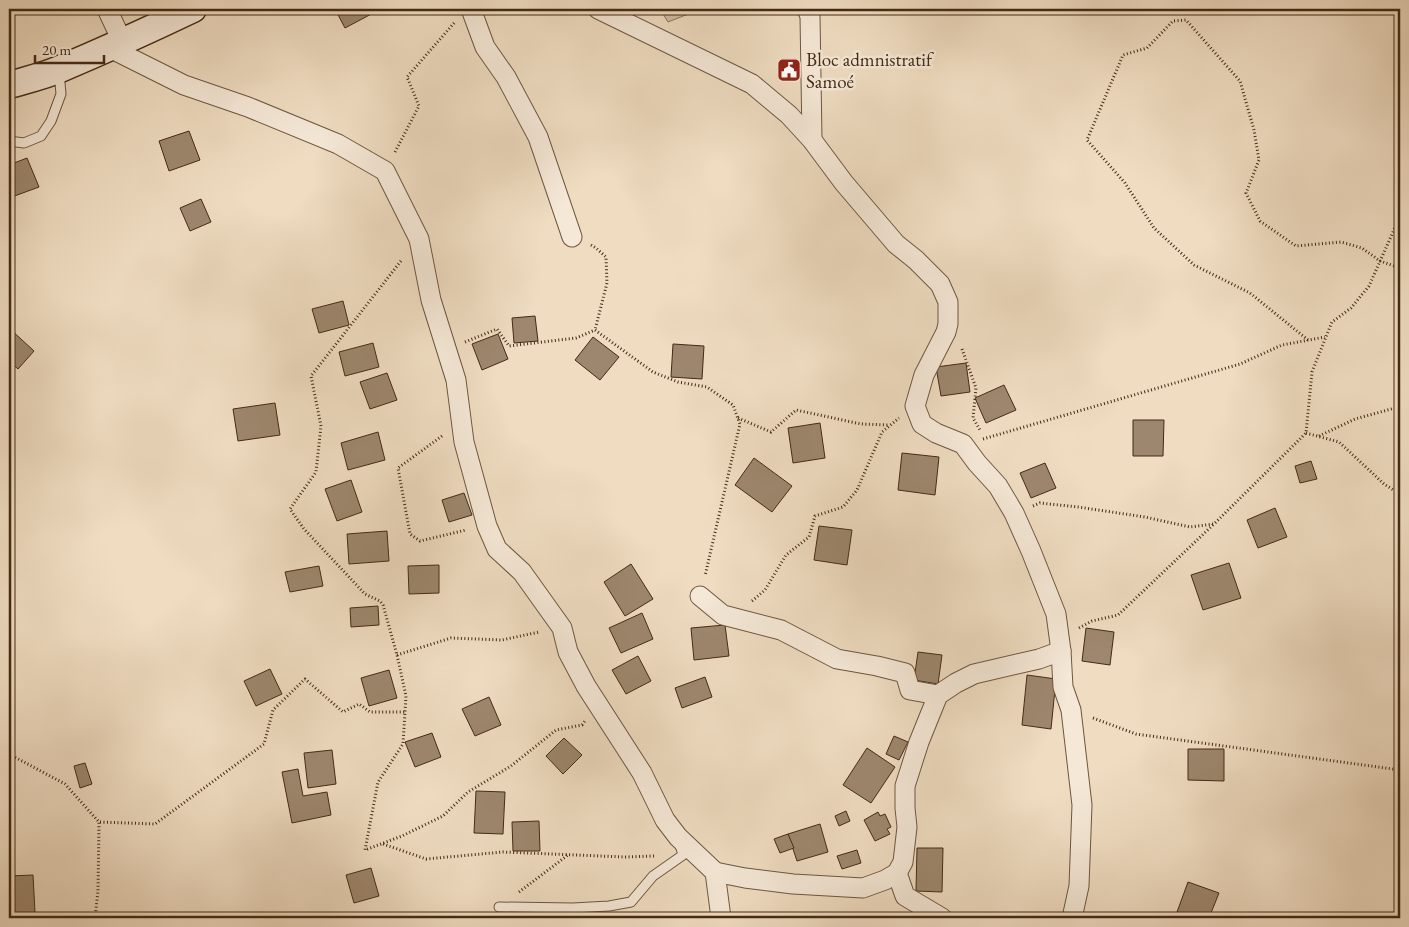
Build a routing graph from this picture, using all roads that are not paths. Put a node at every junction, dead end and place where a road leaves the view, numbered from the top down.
1 (107, 9) edge
2 (192, 9) edge
3 (471, 9) edge
4 (598, 9) edge
5 (807, 9) edge
6 (116, 44) junction
7 (59, 69) junction
8 (9, 85) edge
9 (812, 140) junction
10 (9, 141) edge
11 (572, 237) road end
12 (700, 596) road end
13 (1060, 644) junction
14 (938, 695) junction
15 (680, 846) junction
16 (715, 872) junction
17 (897, 873) junction
18 (499, 907) road end
19 (720, 918) edge
20 (942, 918) edge
21 (1072, 918) edge

1 - 6 street
2 - 6 main road
3 - 11 street
4 - 9 street
5 - 9 street
6 - 7 main road
6 - 15 street
7 - 8 main road
7 - 10 lane
9 - 13 street
12 - 14 street
13 - 14 street
13 - 21 street
14 - 17 street
15 - 16 street
15 - 18 lane
16 - 17 street
16 - 19 street
17 - 20 street

